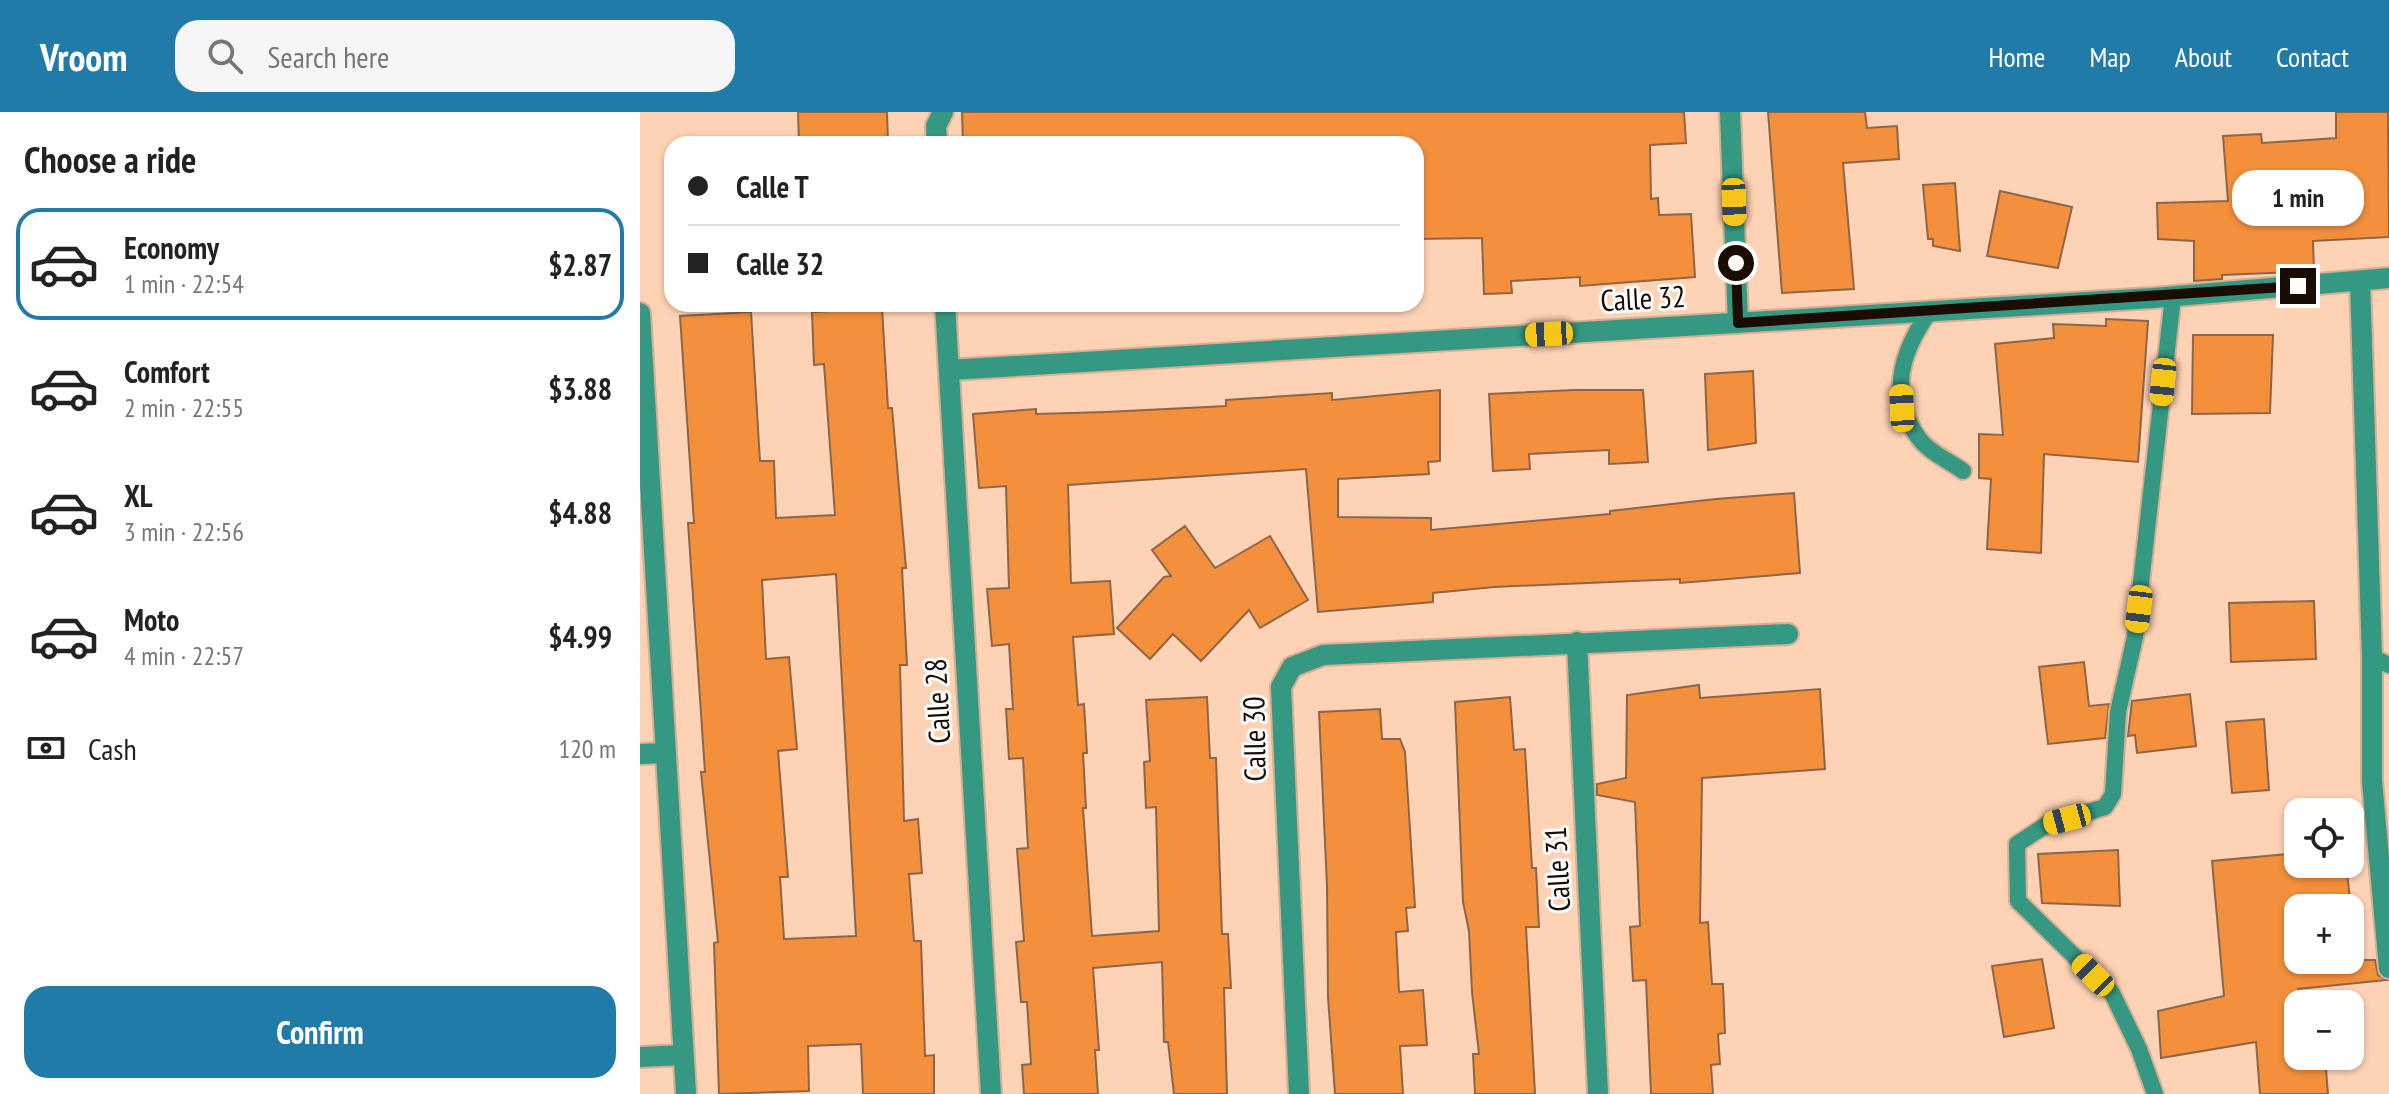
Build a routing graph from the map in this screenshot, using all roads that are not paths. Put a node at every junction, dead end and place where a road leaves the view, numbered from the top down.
1 (943, 112) edge
2 (1730, 112) edge
3 (937, 136) edge
4 (2389, 278) edge
5 (2360, 281) junction
6 (2173, 296) junction
7 (1930, 311) junction
8 (945, 312) edge
9 (640, 313) edge
10 (1738, 323) junction
11 (949, 370) junction
12 (644, 450) edge
13 (1963, 471) dead end
14 (1788, 634) dead end
15 (1577, 642) junction
16 (2380, 661) edge
17 (665, 753) junction
18 (640, 754) edge
19 (2389, 968) edge
20 (683, 1055) junction
21 (640, 1057) edge
22 (686, 1094) edge
23 (991, 1094) edge
24 (1299, 1094) edge
25 (1598, 1094) edge
26 (2155, 1094) edge

1 - 3 street
2 - 10 street
4 - 5 street, Calle 32
5 - 6 street, Calle 32
5 - 16 street
6 - 7 street, Calle 32
6 - 26 lane
7 - 10 street, Calle 32
7 - 13 lane
8 - 11 street, Calle 28
9 - 12 street
10 - 11 street, Calle 32
11 - 23 street, Calle 28
12 - 17 street
14 - 15 street, Calle 30
15 - 24 street, Calle 30
15 - 25 street, Calle 31
16 - 19 street
17 - 18 street
17 - 20 street
20 - 21 street
20 - 22 street

